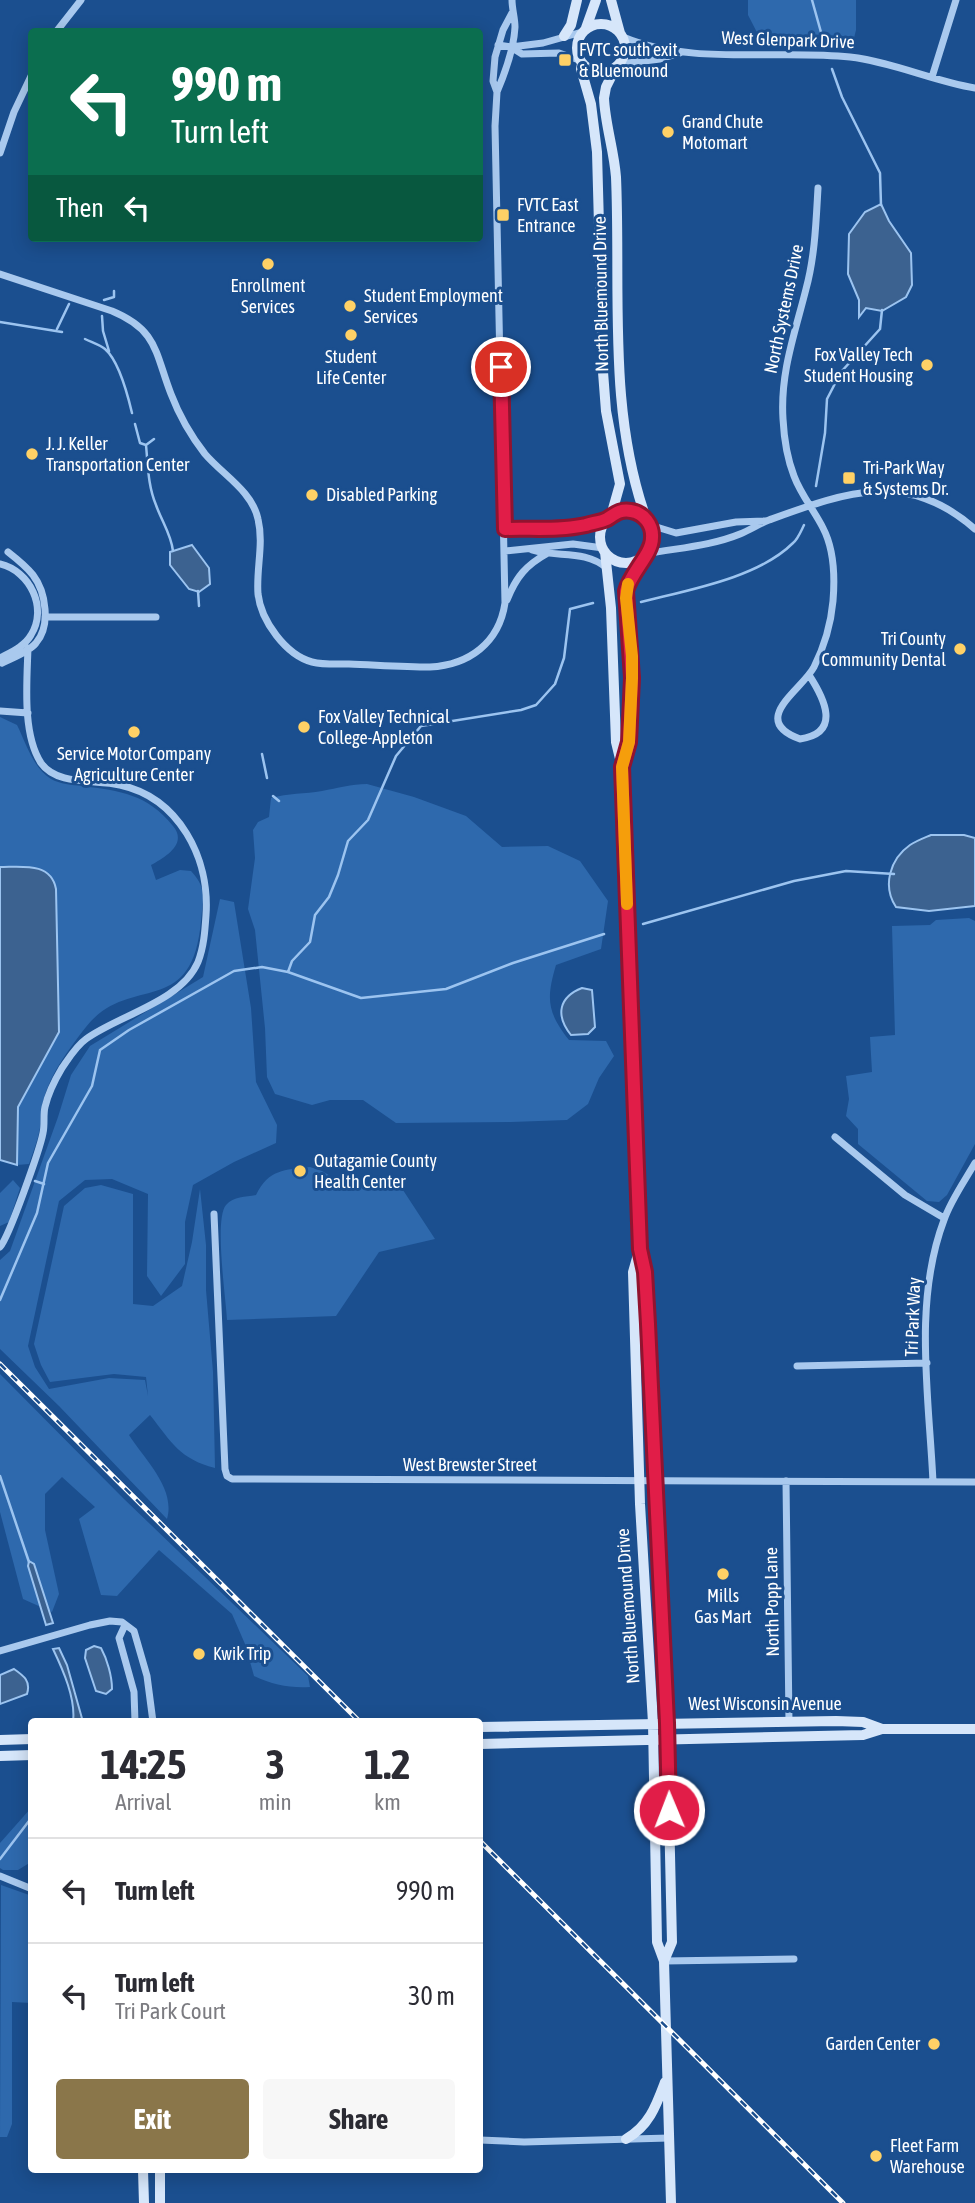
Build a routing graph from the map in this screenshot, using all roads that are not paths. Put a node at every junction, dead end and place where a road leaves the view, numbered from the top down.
1 (81, 0) edge
2 (512, 0) edge
3 (578, 0) edge
4 (596, 0) edge
5 (611, 0) edge
6 (956, 0) edge
7 (512, 13) junction
8 (59, 28) edge
9 (584, 30) junction
10 (622, 35) junction
11 (564, 36) junction
12 (498, 44) junction
13 (511, 47) junction
14 (681, 52) junction
15 (581, 62) junction
16 (618, 65) junction
17 (932, 78) junction
18 (28, 82) edge
19 (975, 88) edge
20 (497, 92) junction
21 (0, 153) edge
22 (818, 188) dead end
23 (0, 274) edge
24 (810, 506) junction
25 (609, 517) junction
26 (769, 520) junction
27 (649, 523) junction
28 (505, 529) junction
29 (975, 529) edge
30 (531, 550) junction
31 (604, 550) junction
32 (8, 551) dead end
33 (505, 551) junction
34 (549, 553) junction
35 (644, 556) junction
36 (0, 564) edge
37 (607, 568) junction
38 (505, 603) junction
39 (45, 617) junction
40 (156, 617) dead end
41 (28, 648) junction
42 (1, 661) edge
43 (809, 675) junction
44 (0, 711) edge
45 (28, 713) junction
46 (622, 767) junction
47 (835, 1136) dead end
48 (975, 1163) edge
49 (214, 1214) dead end
50 (944, 1218) junction
51 (0, 1247) edge
52 (640, 1249) junction
53 (927, 1363) junction
54 (797, 1366) dead end
55 (640, 1481) junction
56 (656, 1481) junction
57 (786, 1481) junction
58 (933, 1482) junction
59 (975, 1482) edge
60 (125, 1625) junction
61 (0, 1651) edge
62 (135, 1718) edge
63 (152, 1718) edge
64 (789, 1722) junction
65 (653, 1723) junction
66 (667, 1723) junction
67 (483, 1727) edge
68 (882, 1729) junction
69 (975, 1729) edge
70 (28, 1739) edge
71 (0, 1740) edge
72 (653, 1740) junction
73 (668, 1740) junction
74 (483, 1744) edge
75 (28, 1755) edge
76 (0, 1756) edge
77 (0, 1876) edge
78 (28, 1887) edge
79 (794, 1959) dead end
80 (664, 1961) junction
81 (667, 2076) junction
82 (669, 2138) junction
83 (625, 2139) junction
84 (483, 2140) edge
85 (143, 2173) edge
86 (160, 2173) edge
87 (144, 2203) edge
88 (160, 2203) edge
89 (671, 2203) edge

1 - 8 street
2 - 7 street
3 - 11 main road
4 - 9 main road
5 - 10 main road
6 - 17 street
7 - 12 street
7 - 13 street
9 - 10 main road
9 - 11 street
9 - 15 main road
10 - 14 street, West Glenpark Drive
10 - 16 main road
11 - 13 street
12 - 13 street
12 - 20 street
13 - 15 street
13 - 20 street
14 - 16 street, West Glenpark Drive
14 - 17 street, West Glenpark Drive
15 - 16 main road
15 - 25 main road, North Bluemound Drive
16 - 27 main road, North Bluemound Drive
17 - 19 street, West Glenpark Drive
18 - 21 street
20 - 28 street
22 - 24 street, North Systems Drive
23 - 38 street
24 - 26 street
24 - 29 street
24 - 43 street, North Systems Drive
25 - 27 main road
25 - 28 street
25 - 31 main road
26 - 27 street
26 - 35 street
27 - 35 main road
28 - 33 street
30 - 31 street
30 - 33 street
30 - 34 street
31 - 35 main road
31 - 37 main road, North Bluemound Drive
32 - 39 street
33 - 38 street
34 - 37 street
34 - 38 street
35 - 46 main road, North Bluemound Drive
36 - 42 street
37 - 46 main road, North Bluemound Drive
39 - 40 street
39 - 41 street
41 - 42 street
41 - 45 street
43 - 43 street, North Systems Drive
44 - 45 street
45 - 51 street
46 - 52 main road, North Bluemound Drive
47 - 50 street
48 - 50 street, Tri Park Way
49 - 55 street, West Brewster Street
50 - 53 street, Tri Park Way
52 - 55 main road, North Bluemound Drive
52 - 56 main road, North Bluemound Drive
53 - 54 street
53 - 58 street, Tri Park Way
55 - 56 street, West Brewster Street
55 - 65 main road, North Bluemound Drive
56 - 57 street, West Brewster Street
56 - 66 main road, North Bluemound Drive
57 - 58 street, West Brewster Street
57 - 64 street, North Popp Lane
58 - 59 street, West Brewster Street
60 - 61 street
60 - 62 street
60 - 63 street
64 - 66 main road, West Wisconsin Avenue
64 - 68 main road, West Wisconsin Avenue
65 - 66 main road, West Wisconsin Avenue
65 - 67 main road, West Wisconsin Avenue
65 - 72 main road, North Bluemound Drive
66 - 73 main road, North Bluemound Drive
68 - 69 main road, West Wisconsin Avenue
68 - 73 main road, West Wisconsin Avenue
70 - 71 main road
72 - 73 main road, West Wisconsin Avenue
72 - 74 main road, West Wisconsin Avenue
72 - 80 main road, North Bluemound Drive
73 - 80 main road, North Bluemound Drive
75 - 76 main road
77 - 78 street
79 - 80 street
80 - 81 main road, North Bluemound Drive
81 - 82 main road, North Bluemound Drive
81 - 83 main road
82 - 83 street
82 - 89 main road, North Bluemound Drive
83 - 84 street
85 - 87 main road
86 - 88 main road

